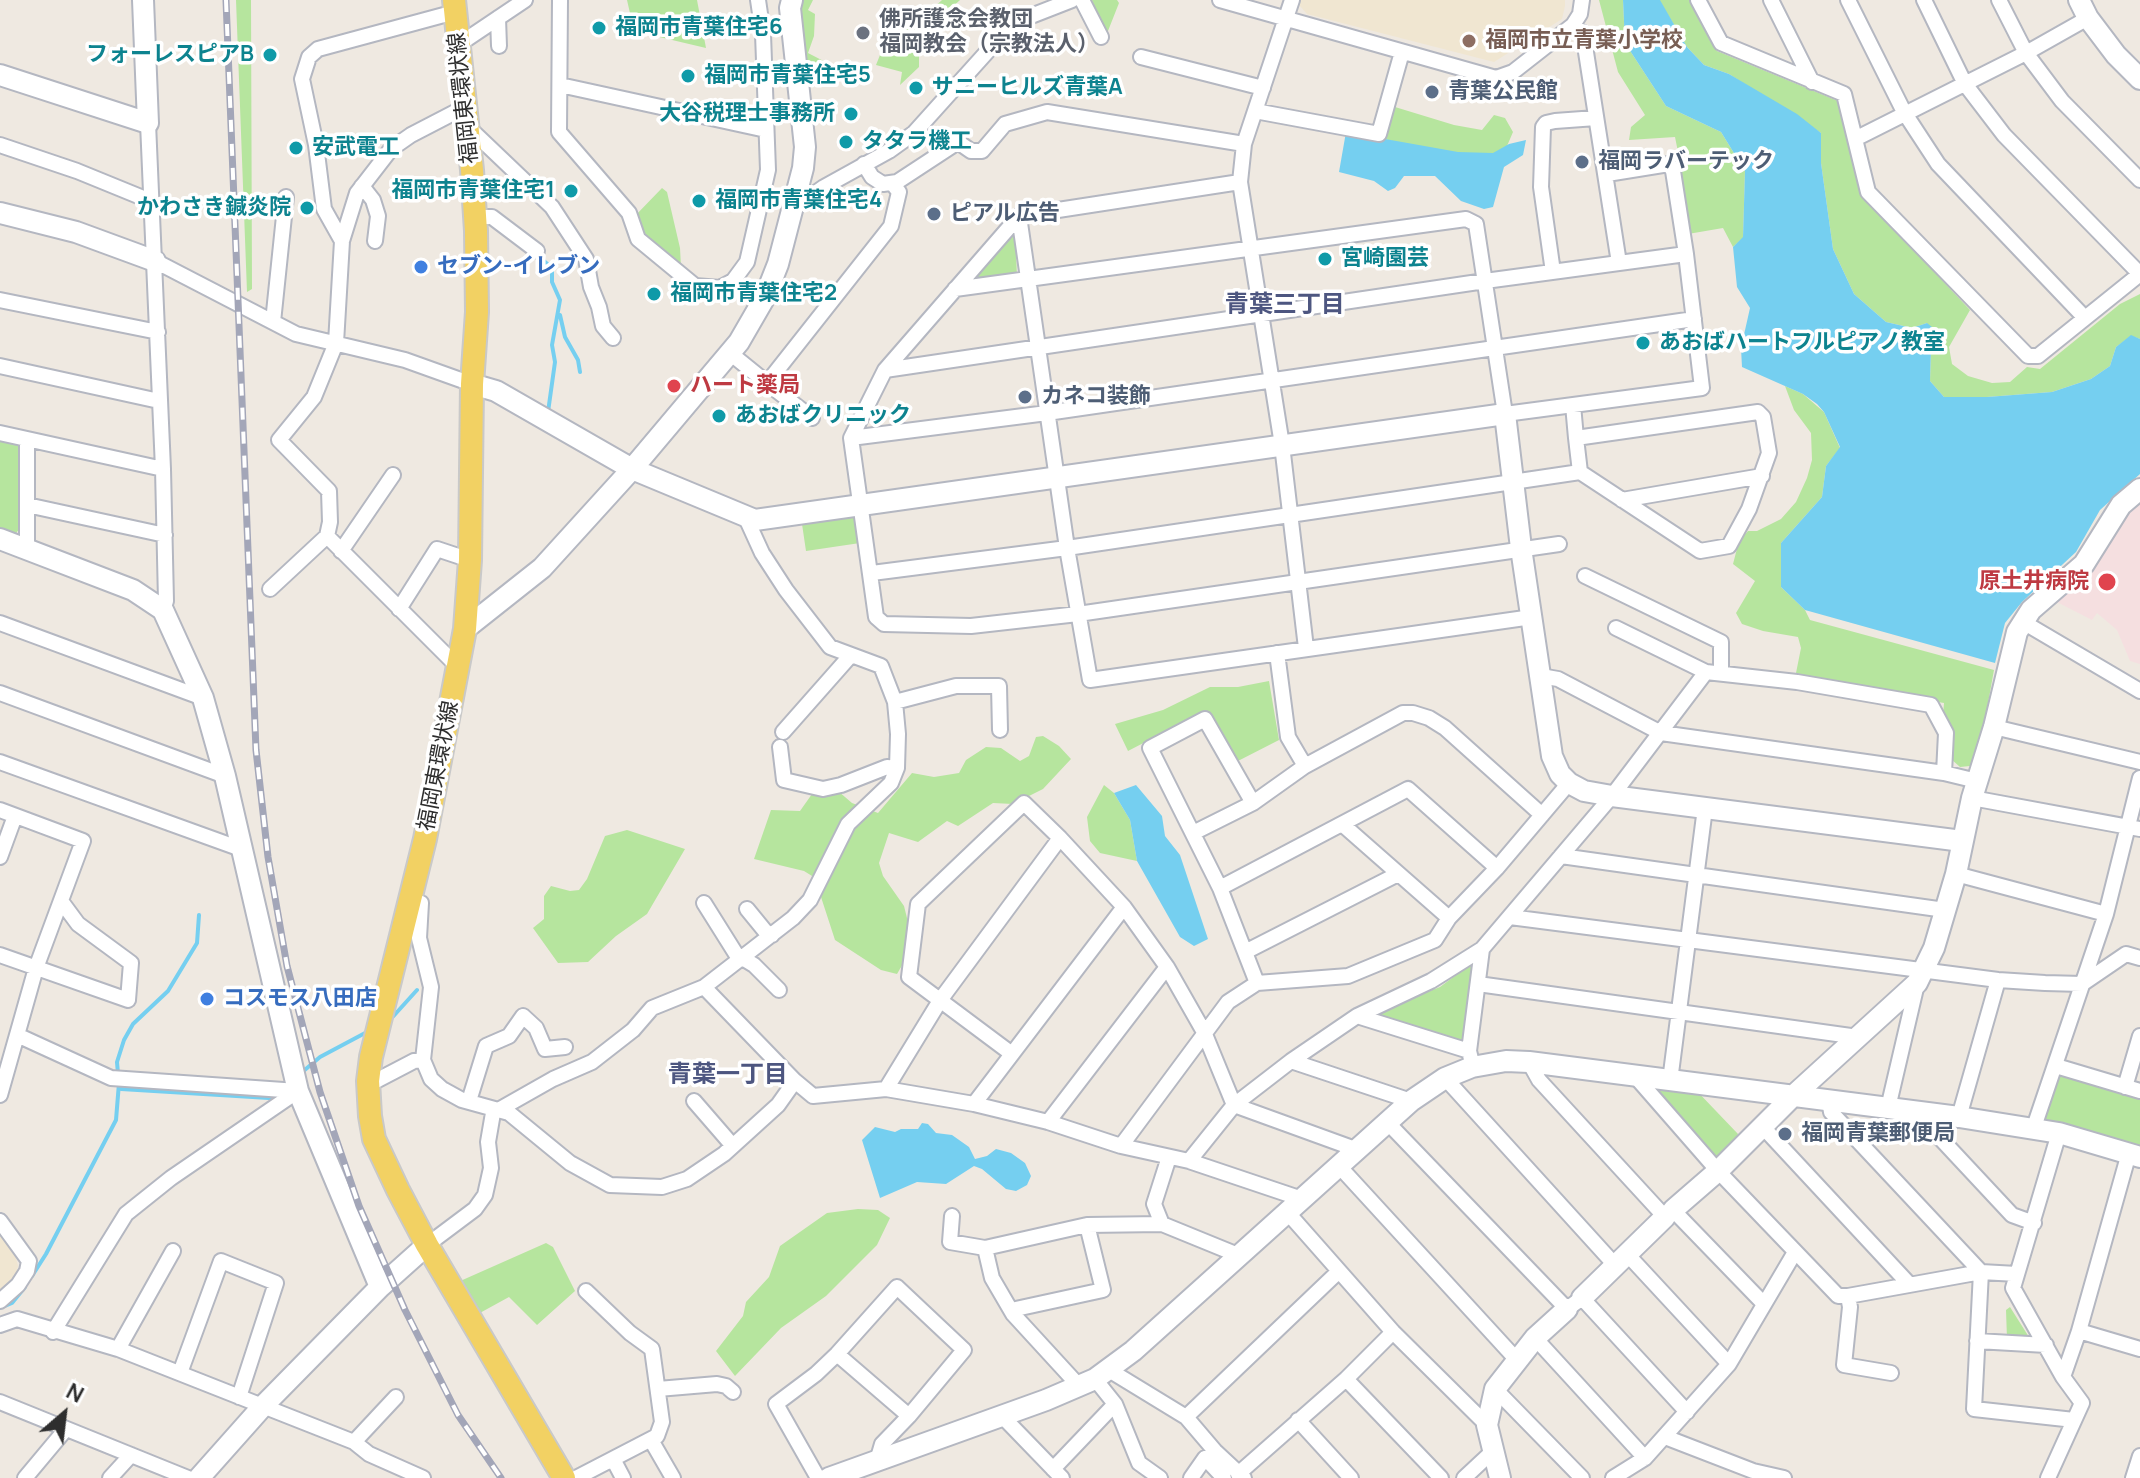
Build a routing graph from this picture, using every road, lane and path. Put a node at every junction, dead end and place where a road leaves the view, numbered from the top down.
1 (143, 0) edge
2 (525, 0) edge
3 (560, 0) edge
4 (758, 0) edge
5 (792, 0) edge
6 (1072, 0) edge
7 (1082, 0) edge
8 (1220, 0) edge
9 (1292, 0) edge
10 (1582, 0) edge
11 (1698, 0) edge
12 (1771, 0) edge
13 (1848, 0) edge
14 (1924, 0) edge
15 (1999, 0) edge
16 (455, 6) edge
17 (2083, 9) edge
18 (498, 18) junction
19 (1287, 20) junction
20 (1573, 25) junction
21 (1101, 37) dead end
22 (458, 45) junction
23 (499, 46) dead end
24 (1402, 52) junction
25 (2026, 53) junction
26 (1141, 57) dead end
27 (0, 75) edge
28 (2140, 79) edge
29 (1812, 82) junction
30 (1965, 84) junction
31 (560, 85) junction
32 (1263, 88) junction
33 (1255, 111) junction
34 (1904, 112) junction
35 (466, 116) junction
36 (1596, 118) junction
37 (148, 123) junction
38 (766, 130) junction
39 (1855, 139) junction
40 (1244, 144) junction
41 (0, 145) edge
42 (864, 164) junction
43 (1607, 174) junction
44 (2140, 180) edge
45 (1240, 182) junction
46 (892, 183) junction
47 (362, 186) junction
48 (286, 197) dead end
49 (153, 202) junction
50 (793, 209) junction
51 (0, 213) edge
52 (1019, 216) junction
53 (475, 217) junction
54 (342, 241) junction
55 (375, 241) dead end
56 (1251, 247) junction
57 (537, 251) dead end
58 (1686, 254) junction
59 (155, 261) junction
60 (1619, 263) junction
61 (1553, 272) junction
62 (1029, 279) junction
63 (1485, 281) junction
64 (955, 289) junction
65 (0, 300) edge
66 (1262, 315) junction
67 (2085, 318) junction
68 (1694, 319) junction
69 (273, 322) junction
70 (158, 332) junction
71 (613, 338) dead end
72 (336, 343) junction
73 (1038, 348) junction
74 (1496, 348) junction
75 (730, 353) junction
76 (0, 366) edge
77 (885, 370) junction
78 (1272, 380) junction
79 (767, 383) junction
80 (472, 384) junction
81 (159, 401) junction
82 (1573, 405) junction
83 (1047, 413) junction
84 (1505, 414) junction
85 (812, 418) dead end
86 (0, 433) edge
87 (851, 438) junction
88 (1576, 438) junction
89 (27, 439) junction
90 (1282, 445) junction
91 (163, 469) junction
92 (632, 469) junction
93 (1580, 472) junction
94 (393, 475) dead end
95 (1762, 476) junction
96 (1057, 478) junction
97 (1513, 481) junction
98 (2140, 489) edge
99 (1622, 500) junction
100 (27, 505) junction
101 (860, 506) junction
102 (1290, 515) junction
103 (746, 518) junction
104 (165, 535) junction
105 (327, 536) junction
106 (0, 539) edge
107 (1559, 544) dead end
108 (1067, 548) junction
109 (1521, 548) junction
110 (27, 550) junction
111 (341, 551) junction
112 (470, 560) junction
113 (872, 573) junction
114 (1585, 576) dead end
115 (1298, 582) junction
116 (270, 589) dead end
117 (399, 609) junction
118 (163, 610) junction
119 (1078, 614) junction
120 (1532, 617) junction
121 (2023, 622) junction
122 (0, 623) edge
123 (1616, 628) dead end
124 (465, 629) junction
125 (1306, 648) junction
126 (1277, 653) junction
127 (851, 655) junction
128 (458, 667) junction
129 (1706, 672) junction
130 (1721, 673) junction
131 (1541, 676) junction
132 (2140, 691) edge
133 (0, 693) edge
134 (203, 698) junction
135 (895, 702) junction
136 (1994, 727) junction
137 (1000, 730) dead end
138 (1661, 733) junction
139 (0, 762) edge
140 (2140, 762) edge
141 (1305, 766) junction
142 (897, 768) junction
143 (1944, 773) junction
144 (225, 776) junction
145 (2140, 778) edge
146 (1569, 783) junction
147 (1974, 790) junction
148 (1612, 796) junction
149 (1253, 803) junction
150 (1705, 808) junction
151 (0, 810) edge
152 (1542, 815) junction
153 (15, 816) junction
154 (1342, 824) junction
155 (2135, 827) edge
156 (1193, 833) junction
157 (1060, 838) junction
158 (1962, 841) junction
159 (241, 849) junction
160 (1561, 856) junction
161 (0, 857) edge
162 (1497, 868) junction
163 (1398, 874) junction
164 (1956, 874) junction
165 (1697, 875) junction
166 (1220, 888) junction
167 (411, 899) junction
168 (61, 901) junction
169 (704, 903) dead end
170 (1124, 907) junction
171 (747, 909) dead end
172 (1945, 910) junction
173 (2106, 914) junction
174 (1510, 917) junction
175 (1449, 918) junction
176 (772, 935) junction
177 (1689, 940) junction
178 (1482, 949) junction
179 (1245, 952) junction
180 (0, 955) edge
181 (2140, 958) edge
182 (742, 959) junction
183 (1167, 967) junction
184 (36, 968) junction
185 (1920, 977) junction
186 (1998, 980) junction
187 (1257, 983) junction
188 (1478, 984) junction
189 (2082, 984) junction
190 (704, 987) junction
191 (779, 990) dead end
192 (941, 999) junction
193 (1680, 1011) junction
194 (1357, 1016) junction
195 (1204, 1032) junction
196 (17, 1035) junction
197 (2140, 1036) edge
198 (1858, 1037) junction
199 (565, 1047) dead end
200 (1012, 1054) junction
201 (1470, 1059) junction
202 (423, 1060) junction
203 (1291, 1061) junction
204 (1529, 1062) junction
205 (2056, 1066) junction
206 (1635, 1076) junction
207 (1445, 1078) junction
208 (795, 1081) junction
209 (1670, 1081) junction
210 (368, 1085) junction
211 (2125, 1087) junction
212 (886, 1089) junction
213 (298, 1091) junction
214 (2140, 1091) edge
215 (0, 1095) edge
216 (1793, 1096) junction
217 (1829, 1100) junction
218 (469, 1101) junction
219 (694, 1101) dead end
220 (1411, 1101) junction
221 (974, 1104) junction
222 (1234, 1105) junction
223 (1888, 1108) junction
224 (499, 1109) junction
225 (1924, 1113) junction
226 (1959, 1117) junction
227 (1048, 1122) junction
228 (1388, 1123) junction
229 (1762, 1126) junction
230 (2034, 1127) junction
231 (2059, 1133) junction
232 (733, 1146) junction
233 (1121, 1146) junction
234 (1358, 1150) junction
235 (2135, 1155) edge
236 (1169, 1157) junction
237 (1189, 1161) junction
238 (1339, 1166) junction
239 (1718, 1171) junction
240 (1295, 1206) junction
241 (1669, 1214) junction
242 (952, 1216) dead end
243 (0, 1221) edge
244 (2034, 1223) junction
245 (1162, 1224) junction
246 (1087, 1225) junction
247 (427, 1245) junction
248 (985, 1248) junction
249 (173, 1251) dead end
250 (1795, 1252) junction
251 (1238, 1255) junction
252 (1621, 1259) junction
253 (1338, 1272) junction
254 (1981, 1272) junction
255 (2017, 1274) junction
256 (1909, 1284) junction
257 (380, 1287) junction
258 (586, 1291) dead end
259 (1848, 1296) junction
260 (0, 1301) edge
261 (1574, 1303) junction
262 (1764, 1304) junction
263 (1011, 1310) junction
264 (0, 1325) edge
265 (2079, 1331) junction
266 (53, 1332) junction
267 (1393, 1332) junction
268 (1535, 1338) junction
269 (1977, 1341) junction
270 (2046, 1345) junction
271 (118, 1349) junction
272 (2140, 1349) edge
273 (837, 1354) junction
274 (1516, 1359) junction
275 (1729, 1364) junction
276 (180, 1373) junction
277 (1891, 1373) dead end
278 (2063, 1377) junction
279 (1095, 1379) junction
280 (1346, 1379) junction
281 (658, 1389) junction
282 (1495, 1389) junction
283 (733, 1392) dead end
284 (239, 1397) junction
285 (396, 1397) dead end
286 (0, 1402) edge
287 (1115, 1404) junction
288 (263, 1406) junction
289 (1687, 1412) junction
290 (1001, 1415) junction
291 (909, 1416) junction
292 (1186, 1417) junction
293 (1298, 1420) junction
294 (2074, 1420) junction
295 (1487, 1425) junction
296 (66, 1429) junction
297 (1665, 1437) junction
298 (651, 1440) junction
299 (354, 1442) junction
300 (1493, 1451) junction
301 (131, 1455) junction
302 (2140, 1456) edge
303 (1645, 1458) junction
304 (613, 1459) junction
305 (877, 1461) junction
306 (1058, 1474) edge
307 (1754, 1474) edge
308 (1431, 1475) edge
309 (1235, 1477) edge
310 (25, 1478) edge
311 (110, 1478) edge
312 (188, 1478) edge
313 (199, 1478) edge
314 (423, 1478) edge
315 (564, 1478) edge
316 (576, 1478) edge
317 (623, 1478) edge
318 (673, 1478) edge
319 (818, 1478) edge
320 (829, 1478) edge
321 (1160, 1478) edge
322 (1191, 1478) edge
323 (1351, 1478) edge
324 (1464, 1478) edge
325 (1500, 1478) edge
326 (1582, 1478) edge
327 (1613, 1478) edge
328 (1784, 1478) edge
329 (2048, 1478) edge
330 (2133, 1478) edge

1 - 37 street
2 - 18 street
3 - 31 street
4 - 38 street
5 - 50 street
6 - 42 street
7 - 21 street
8 - 19 street
9 - 19 street
10 - 20 street
11 - 29 street
12 - 29 street
13 - 34 street
14 - 30 street
15 - 25 street
16 - 22 main road, 福岡東環状線
16 - 54 street
17 - 25 street
17 - 28 street
18 - 22 street
18 - 23 street
19 - 24 street
19 - 32 street
20 - 24 street
20 - 36 street
22 - 35 main road, 福岡東環状線
24 - 33 street
25 - 30 street
25 - 44 street
26 - 32 street
27 - 37 street
29 - 39 street
30 - 34 street
30 - 67 street
31 - 38 street
31 - 38 street
32 - 33 street
33 - 40 street
34 - 39 street
34 - 67 street
35 - 47 street
35 - 53 main road, 福岡東環状線
35 - 71 street
36 - 43 street
36 - 61 street
37 - 49 street
39 - 67 street
40 - 45 street
40 - 46 street
41 - 49 street
42 - 46 street
42 - 50 street
43 - 58 street
43 - 60 street
45 - 52 street
45 - 56 street
46 - 79 street
47 - 54 street
47 - 55 street
48 - 69 street
49 - 59 street
50 - 75 street
51 - 59 street
52 - 62 street
52 - 64 street
53 - 57 street
53 - 80 main road, 福岡東環状線
54 - 72 street
56 - 62 street
56 - 63 street
56 - 66 street
58 - 60 street
58 - 68 street
59 - 69 street
59 - 70 street
60 - 61 street
61 - 63 street
62 - 64 street
62 - 73 street
63 - 66 street
63 - 74 street
64 - 77 street
65 - 70 street
66 - 73 street
66 - 78 street
68 - 74 street
68 - 82 street
69 - 72 street
70 - 81 street
72 - 80 street
72 - 105 street
73 - 77 street
73 - 83 street
74 - 78 street
74 - 84 street
75 - 79 street
75 - 92 street
76 - 81 street
77 - 87 street
78 - 83 street
78 - 90 street
79 - 85 street
80 - 92 street
80 - 112 main road, 福岡東環状線
81 - 91 street
82 - 84 street
82 - 88 street
83 - 87 street
83 - 96 street
84 - 90 street
84 - 97 street
86 - 89 street
87 - 101 street
88 - 93 street
88 - 95 street
89 - 91 street
89 - 100 street
90 - 96 street
90 - 102 street
91 - 104 street
92 - 103 street
92 - 124 street
93 - 97 street
93 - 99 street
94 - 111 street
95 - 99 street
95 - 99 street
96 - 101 street
96 - 108 street
97 - 102 street
97 - 109 street
98 - 121 street
100 - 104 street
100 - 110 street
101 - 103 street
101 - 113 street
102 - 108 street
102 - 115 street
103 - 127 street
104 - 118 street
105 - 111 street
105 - 116 street
106 - 110 street
107 - 109 street
108 - 113 street
108 - 119 street
109 - 115 street
109 - 120 street
110 - 118 street
111 - 117 street
112 - 117 street
112 - 124 main road, 福岡東環状線
113 - 119 street
114 - 130 street
115 - 119 street
115 - 125 street
117 - 128 street
118 - 134 street
119 - 126 street
120 - 125 street
120 - 131 street
121 - 132 street
121 - 136 street
122 - 134 street
123 - 129 street
124 - 128 main road, 福岡東環状線
125 - 126 street
126 - 141 street
127 - 135 street
127 - 142 street
128 - 167 main road, 福岡東環状線
129 - 130 street
129 - 138 street
130 - 143 street
131 - 138 street
131 - 146 street
133 - 144 street
134 - 144 street
135 - 137 street
135 - 142 street
136 - 140 street
136 - 147 street
138 - 143 street
138 - 148 street
139 - 159 street
141 - 149 street
141 - 152 street
142 - 176 street
143 - 147 street
144 - 159 street
145 - 155 street
146 - 148 street
146 - 152 street
147 - 155 street
147 - 158 street
148 - 150 street
148 - 160 street
149 - 156 street
149 - 156 street
150 - 158 street
150 - 165 street
151 - 153 street
152 - 162 street
153 - 161 street
153 - 168 street
154 - 162 street
154 - 163 street
154 - 166 street
155 - 173 street
156 - 166 street
157 - 170 street
157 - 192 street
157 - 192 street
158 - 164 street
159 - 213 street
160 - 165 street
160 - 174 street
162 - 175 street
163 - 175 street
163 - 179 street
164 - 172 street
164 - 173 street
165 - 172 street
165 - 177 street
166 - 179 street
167 - 202 street
167 - 210 main road, 福岡東環状線
168 - 184 street
168 - 184 street
169 - 182 street
170 - 183 street
170 - 200 street
171 - 176 street
172 - 185 street
173 - 189 street
174 - 177 street
174 - 178 street
175 - 187 street
176 - 182 street
177 - 185 street
177 - 193 street
178 - 188 street
178 - 194 street
179 - 187 street
180 - 184 street
181 - 189 street
182 - 190 street
182 - 191 street
183 - 195 street
183 - 227 street
184 - 196 street
185 - 186 street
185 - 198 street
185 - 223 street
186 - 189 street
186 - 226 street
187 - 195 street
188 - 193 street
188 - 201 street
189 - 205 street
190 - 208 street
190 - 224 street
192 - 200 street
192 - 212 street
193 - 198 street
193 - 209 street
194 - 201 street
194 - 203 street
195 - 222 street
195 - 233 street
196 - 213 street
196 - 215 street
197 - 211 street
198 - 216 street
199 - 218 street
200 - 221 street
201 - 204 street
201 - 207 street
202 - 210 street
202 - 218 street
203 - 220 street
203 - 222 street
204 - 206 street
204 - 241 street
205 - 211 street
205 - 230 street
206 - 209 street
206 - 239 street
207 - 220 street
207 - 252 street
208 - 212 street
208 - 232 street
209 - 216 street
210 - 247 main road, 福岡東環状線
211 - 214 street
212 - 221 street
213 - 257 street
213 - 266 street
216 - 217 street
216 - 229 street
217 - 223 street
217 - 254 street
218 - 224 street
219 - 232 street
220 - 228 street
221 - 227 street
222 - 234 street
222 - 237 street
223 - 225 street
224 - 232 street
224 - 247 street
225 - 226 street
225 - 244 street
226 - 230 street
227 - 233 street
228 - 234 street
228 - 261 street
229 - 239 street
229 - 256 street
230 - 231 street
231 - 235 street
231 - 244 street
233 - 236 street
234 - 238 street
235 - 265 street
236 - 237 street
236 - 245 street
237 - 240 street
238 - 240 street
238 - 274 street
239 - 241 street
239 - 250 street
240 - 251 street
240 - 253 street
241 - 252 street
241 - 262 street
242 - 248 street
243 - 260 street
244 - 255 street
245 - 246 street
245 - 251 street
246 - 248 street
246 - 263 street
247 - 257 street
247 - 315 main road, 福岡東環状線
248 - 263 street
249 - 271 street
250 - 259 street
250 - 262 street
251 - 279 street
252 - 261 street
252 - 275 street
253 - 267 street
253 - 292 street
254 - 255 street
254 - 256 street
254 - 269 street
255 - 270 street
256 - 259 street
257 - 288 street
258 - 281 street
259 - 277 street
261 - 268 street
261 - 289 street
262 - 275 street
263 - 279 street
264 - 266 street
265 - 272 street
265 - 278 street
266 - 271 street
267 - 280 street
267 - 295 street
268 - 274 street
268 - 303 street
269 - 270 street
269 - 294 street
270 - 278 street
271 - 276 street
273 - 291 street
273 - 291 street
273 - 319 street
274 - 282 street
275 - 289 street
276 - 284 street
276 - 284 street
278 - 294 street
279 - 287 street
279 - 290 street
279 - 292 street
280 - 293 street
280 - 308 street
281 - 283 street
281 - 298 street
282 - 295 street
282 - 326 street
284 - 288 street
285 - 299 street
286 - 296 street
287 - 306 street
287 - 321 street
288 - 299 street
288 - 313 street
289 - 297 street
290 - 305 street
290 - 306 street
291 - 305 street
292 - 309 street
293 - 309 street
293 - 323 street
294 - 329 street
295 - 300 street
296 - 301 street
296 - 310 street
297 - 303 street
297 - 307 street
298 - 304 street
298 - 318 street
299 - 314 street
300 - 324 street
300 - 325 street
301 - 311 street
301 - 312 street
302 - 330 street
303 - 327 street
304 - 316 street
304 - 317 street
305 - 320 street
307 - 328 street
309 - 322 street

